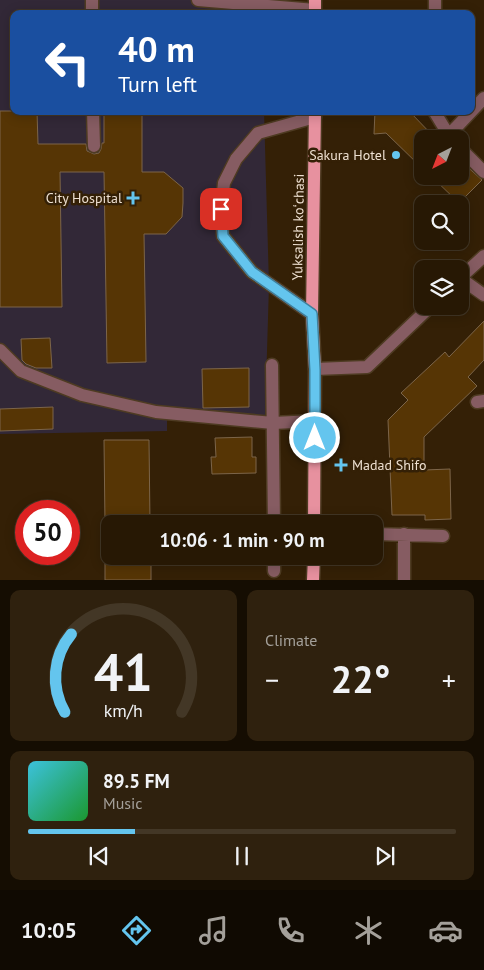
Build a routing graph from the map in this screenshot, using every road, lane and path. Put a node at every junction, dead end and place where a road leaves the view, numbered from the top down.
1 (198, 0) edge
2 (315, 8) edge
3 (484, 98) edge
4 (475, 108) edge
5 (93, 115) edge
6 (312, 115) edge
7 (315, 115) edge
8 (436, 115) edge
9 (469, 115) edge
10 (445, 130) edge
11 (455, 130) edge
12 (94, 146) dead end
13 (469, 157) edge
14 (484, 172) edge
15 (482, 261) edge
16 (469, 271) edge
17 (469, 284) edge
18 (484, 294) edge
19 (312, 314) junction
20 (422, 315) edge
21 (0, 350) edge
22 (272, 365) dead end
23 (315, 370) junction
24 (315, 421) junction
25 (273, 423) junction
26 (274, 515) edge
27 (314, 515) edge
28 (383, 534) edge
29 (404, 534) junction
30 (443, 536) dead end
31 (274, 565) edge
32 (314, 565) edge
33 (274, 571) dead end
34 (314, 580) edge
35 (404, 580) edge

1 - 2 street
3 - 4 street
5 - 12 street
6 - 19 street
7 - 19 main road, Yuksalish koʻchasi
8 - 10 street
9 - 11 street
13 - 14 street
15 - 16 street
17 - 18 street
19 - 23 main road, Yuksalish koʻchasi
20 - 23 street
21 - 25 street
22 - 25 street
23 - 24 main road, Yuksalish koʻchasi
24 - 25 street
24 - 27 main road, Yuksalish koʻchasi
25 - 26 street
28 - 29 street
29 - 30 street
29 - 35 street
31 - 33 street
32 - 34 main road

